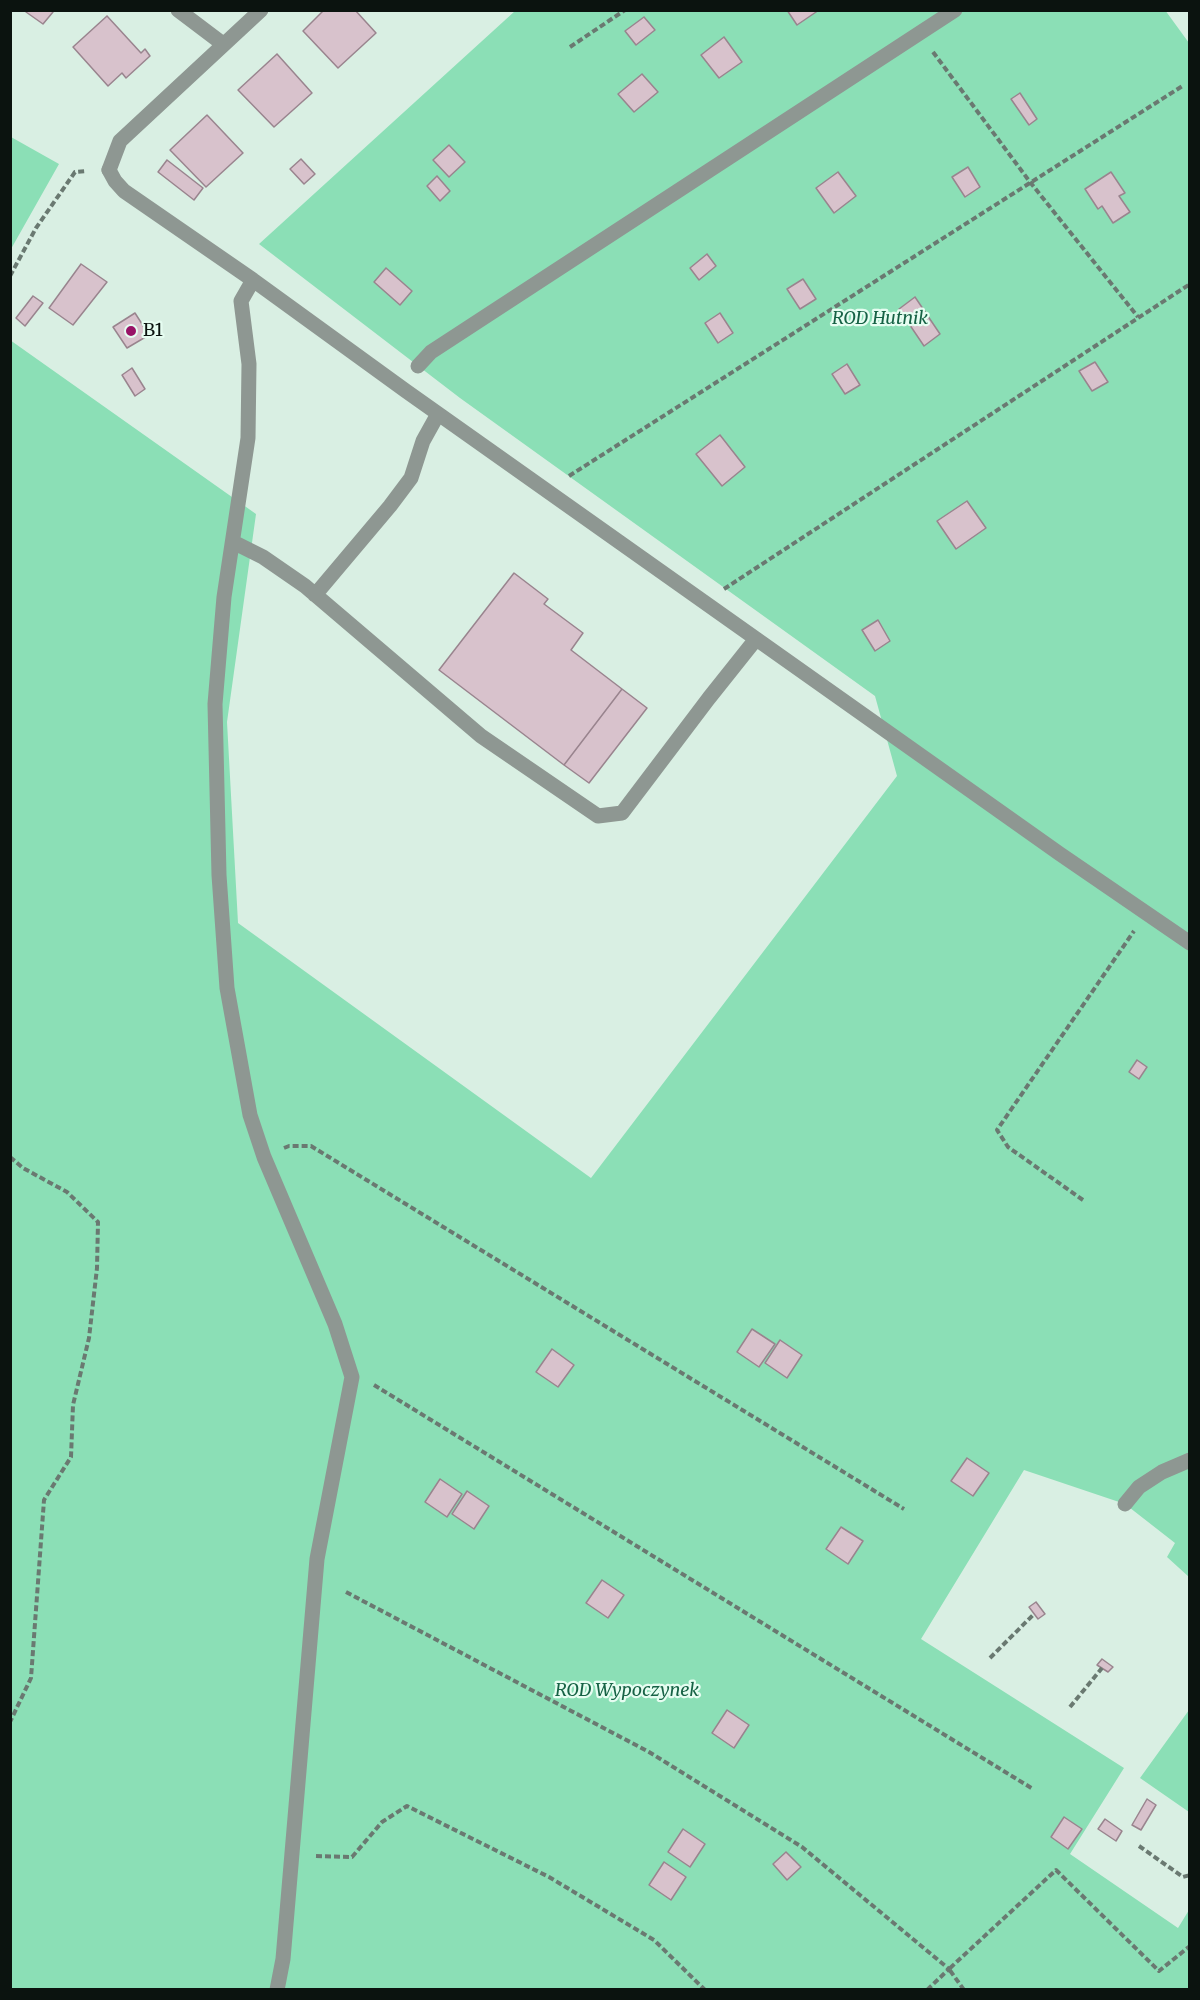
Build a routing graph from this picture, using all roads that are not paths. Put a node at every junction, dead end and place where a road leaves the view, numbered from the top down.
1 (178, 10) edge
2 (261, 10) edge
3 (955, 10) edge
4 (223, 44) junction
5 (253, 280) junction
6 (418, 366) dead end
7 (438, 414) junction
8 (233, 542) junction
9 (315, 595) junction
10 (756, 639) junction
11 (1190, 943) edge
12 (1190, 1460) edge
13 (1125, 1503) dead end
14 (277, 1989) edge

1 - 4 street
2 - 4 street
3 - 6 street
4 - 5 street
5 - 7 street
5 - 8 street
7 - 9 street
7 - 10 street
8 - 9 street
8 - 14 street
9 - 10 street
10 - 11 street
12 - 13 street

